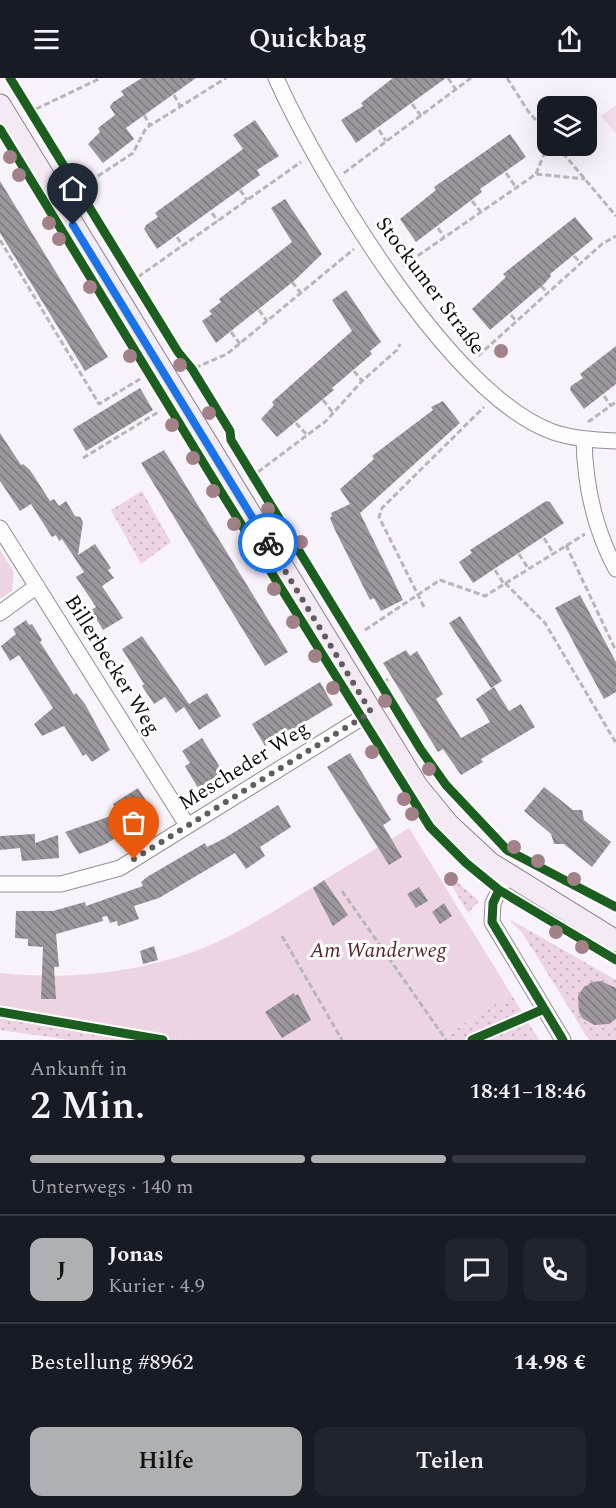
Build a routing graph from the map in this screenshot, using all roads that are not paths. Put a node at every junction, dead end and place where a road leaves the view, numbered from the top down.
1 (276, 78) edge
2 (0, 105) edge
3 (584, 440) junction
4 (616, 441) edge
5 (0, 528) edge
6 (616, 569) edge
7 (37, 586) junction
8 (0, 613) edge
9 (371, 712) junction
10 (187, 825) junction
11 (511, 878) junction
12 (0, 884) edge
13 (616, 927) edge
14 (616, 942) edge
15 (563, 1040) edge

1 - 3 street, Stockumer Straße
2 - 9 main road
3 - 4 street, Stockumer Straße
3 - 6 street
5 - 7 street, Billerbecker Weg
7 - 8 street
7 - 10 street, Billerbecker Weg
9 - 10 street, Mescheder Weg
9 - 11 main road
10 - 12 street, Mescheder Weg
11 - 13 main road
11 - 14 main road
11 - 15 street

